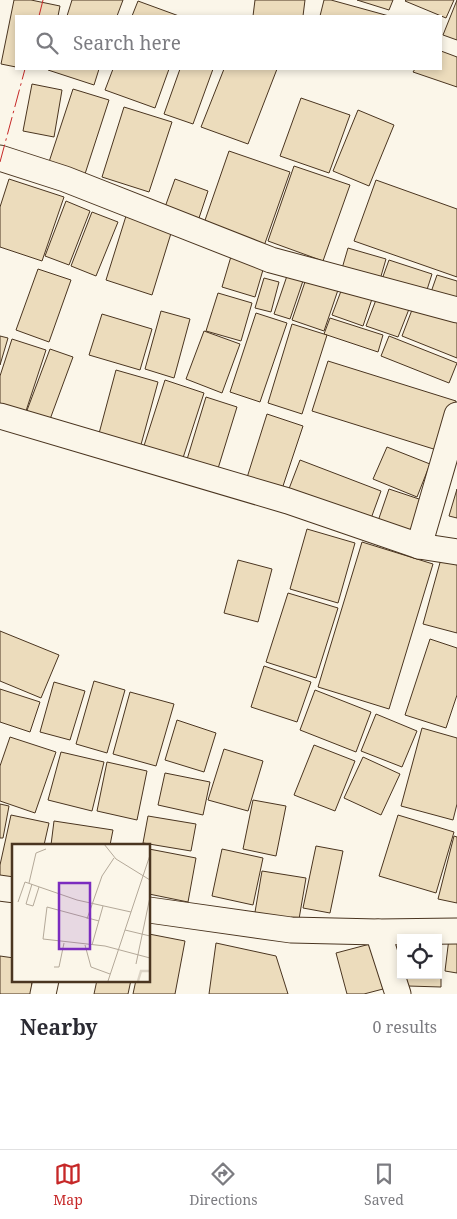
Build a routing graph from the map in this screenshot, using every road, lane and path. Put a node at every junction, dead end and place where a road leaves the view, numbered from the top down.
1 (0, 158) edge
2 (457, 310) edge
3 (457, 415) edge
4 (0, 416) edge
5 (419, 546) junction
6 (457, 552) edge
7 (150, 910) edge
8 (457, 931) edge
9 (378, 932) junction
10 (398, 994) edge

1 - 2 street
3 - 5 street
4 - 5 street
5 - 6 street
7 - 9 street
8 - 9 street
9 - 10 street

